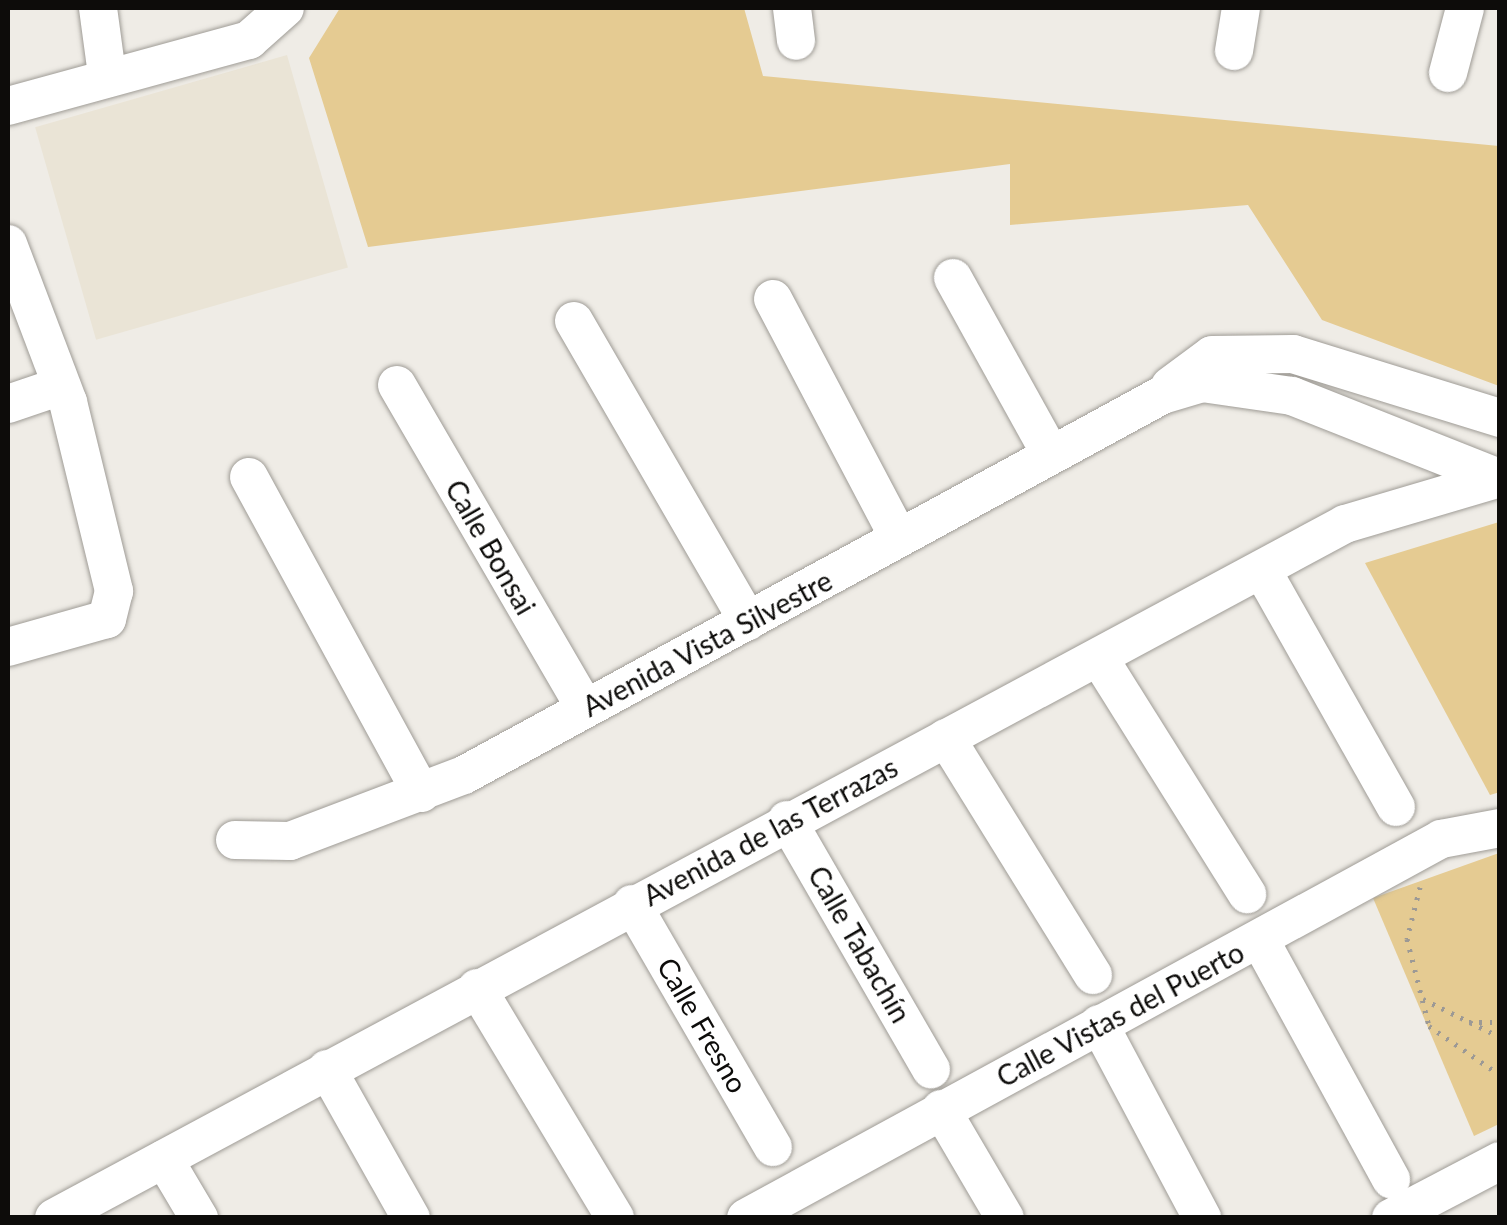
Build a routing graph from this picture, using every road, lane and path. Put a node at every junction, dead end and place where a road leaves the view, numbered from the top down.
1 (98, 8) edge
2 (1241, 8) edge
3 (1465, 8) edge
4 (274, 21) edge
5 (1234, 51) dead end
6 (1448, 74) dead end
7 (107, 76) junction
8 (8, 106) edge
9 (8, 244) edge
10 (953, 278) dead end
11 (773, 300) dead end
12 (574, 321) dead end
13 (397, 385) dead end
14 (61, 386) junction
15 (1162, 395) junction
16 (8, 404) edge
17 (1500, 418) edge
18 (1051, 455) junction
19 (249, 477) dead end
20 (1499, 478) edge
21 (899, 538) junction
22 (1263, 572) junction
23 (748, 621) junction
24 (8, 647) edge
25 (1099, 658) junction
26 (585, 708) junction
27 (946, 738) junction
28 (421, 793) junction
29 (1396, 807) dead end
30 (788, 820) junction
31 (1500, 828) edge
32 (1442, 839) junction
33 (235, 840) dead end
34 (1246, 894) dead end
35 (632, 904) junction
36 (1260, 940) junction
37 (1093, 975) dead end
38 (476, 988) junction
39 (1421, 997) junction
40 (1466, 1022) junction
41 (1500, 1022) edge
42 (1099, 1024) junction
43 (1500, 1037) edge
44 (327, 1068) junction
45 (932, 1069) dead end
46 (1500, 1075) edge
47 (941, 1109) junction
48 (774, 1148) dead end
49 (164, 1159) junction
50 (1500, 1161) edge
51 (1391, 1178) dead end
52 (794, 1206) edge
53 (54, 1218) edge
54 (199, 1218) edge
55 (411, 1218) edge
56 (614, 1218) edge
57 (746, 1218) edge
58 (1005, 1218) edge
59 (1202, 1218) edge
60 (1390, 1218) edge

1 - 7 street
2 - 5 street
3 - 6 street
4 - 7 street
7 - 8 street
9 - 14 street
10 - 18 street
11 - 21 street
12 - 23 street
13 - 26 street, Calle Bonsai
14 - 16 street
14 - 24 street
15 - 17 street, Avenida Vista Silvestre
15 - 18 street, Avenida Vista Silvestre
15 - 20 street, Avenida Vista Silvestre
18 - 21 street, Avenida Vista Silvestre
19 - 28 street
20 - 22 street, Avenida de las Terrazas
21 - 23 street, Avenida Vista Silvestre
22 - 25 street, Avenida de las Terrazas
22 - 29 street
23 - 26 street, Avenida Vista Silvestre
25 - 27 street, Avenida de las Terrazas
25 - 34 street
26 - 28 street, Avenida Vista Silvestre
27 - 30 street, Avenida de las Terrazas
27 - 37 street
28 - 33 street, Avenida Vista Silvestre
30 - 35 street, Avenida de las Terrazas
30 - 45 street, Calle Tabachín
31 - 32 street, Calle Vistas del Puerto
32 - 36 street, Calle Vistas del Puerto
32 - 39 path
35 - 38 street, Avenida de las Terrazas
35 - 48 street, Calle Fresno
36 - 42 street, Calle Vistas del Puerto
36 - 51 street
38 - 44 street, Avenida de las Terrazas
38 - 56 street
39 - 40 path
39 - 46 path
40 - 41 path
40 - 43 path
42 - 47 street, Calle Vistas del Puerto
42 - 59 street
44 - 49 street, Avenida de las Terrazas
44 - 55 street
47 - 52 street, Calle Vistas del Puerto
47 - 58 street
49 - 53 street, Avenida de las Terrazas
49 - 54 street
50 - 60 street
52 - 57 street, Calle Vistas del Puerto

